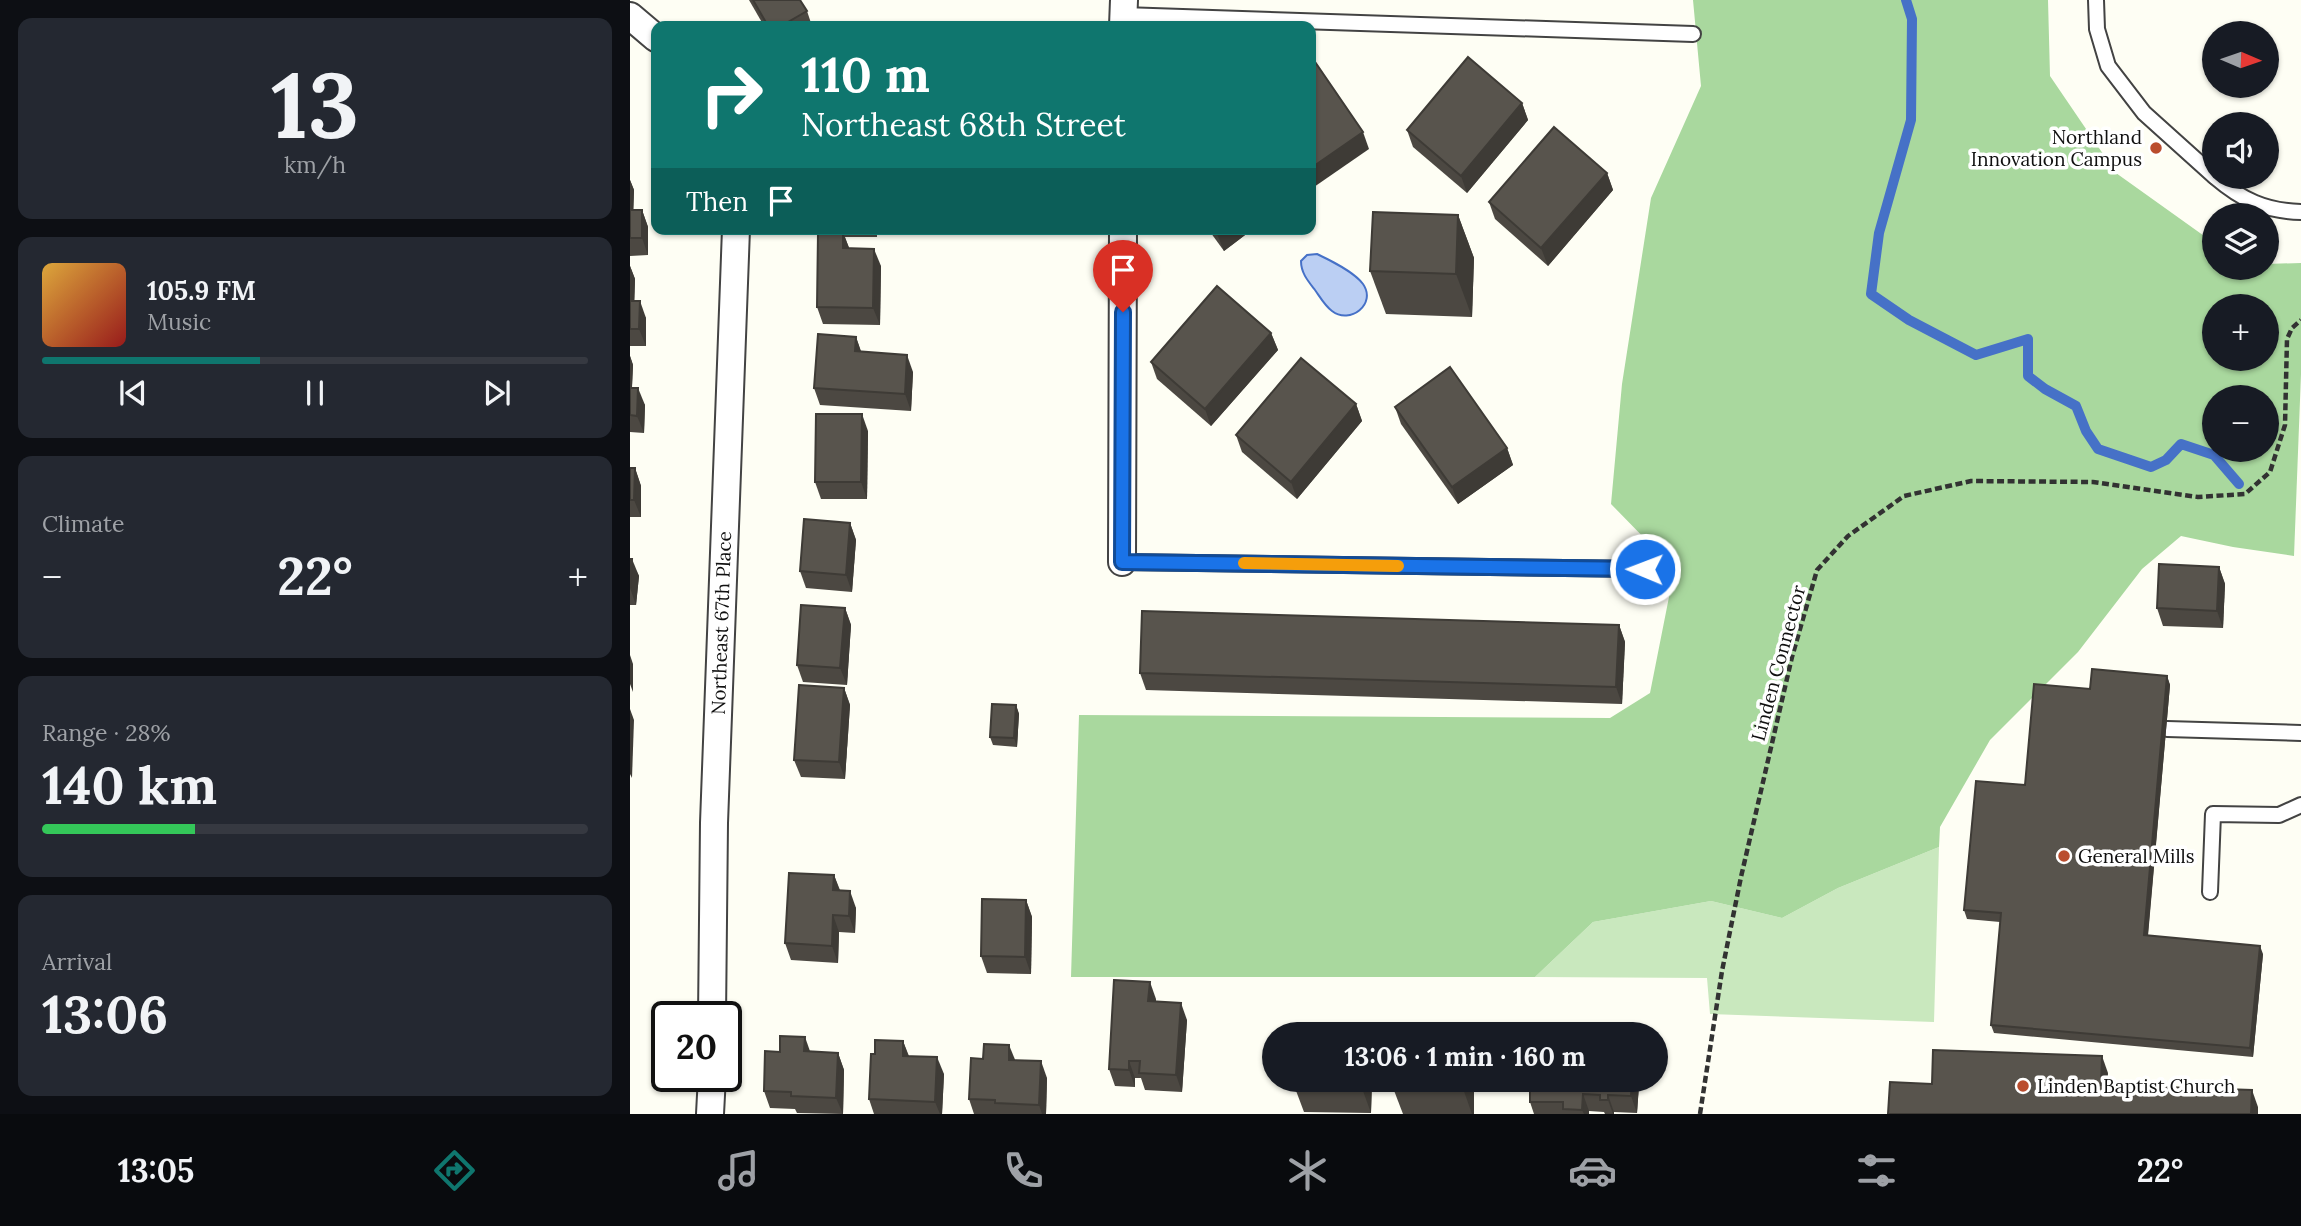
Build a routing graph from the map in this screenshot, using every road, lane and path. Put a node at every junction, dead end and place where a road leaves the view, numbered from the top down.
1 (2096, 0) edge
2 (1123, 14) edge
3 (630, 16) edge
4 (651, 34) edge
5 (1693, 34) dead end
6 (2202, 165) edge
7 (2229, 189) edge
8 (2301, 212) edge
9 (737, 235) edge
10 (1123, 235) edge
11 (2301, 320) edge
12 (1122, 562) joint
13 (1645, 569) dead end
14 (2167, 729) dead end
15 (2301, 733) edge
16 (2301, 805) edge
17 (2210, 892) dead end
18 (712, 1001) edge
19 (711, 1092) edge
20 (710, 1114) edge
21 (1700, 1114) edge

1 - 6 lane
2 - 5 lane
3 - 4 street
7 - 8 lane
9 - 18 street, Northeast 67th Place
10 - 12 street
11 - 21 path, Linden Connector
12 - 13 lane
14 - 15 lane
16 - 17 lane
19 - 20 street

